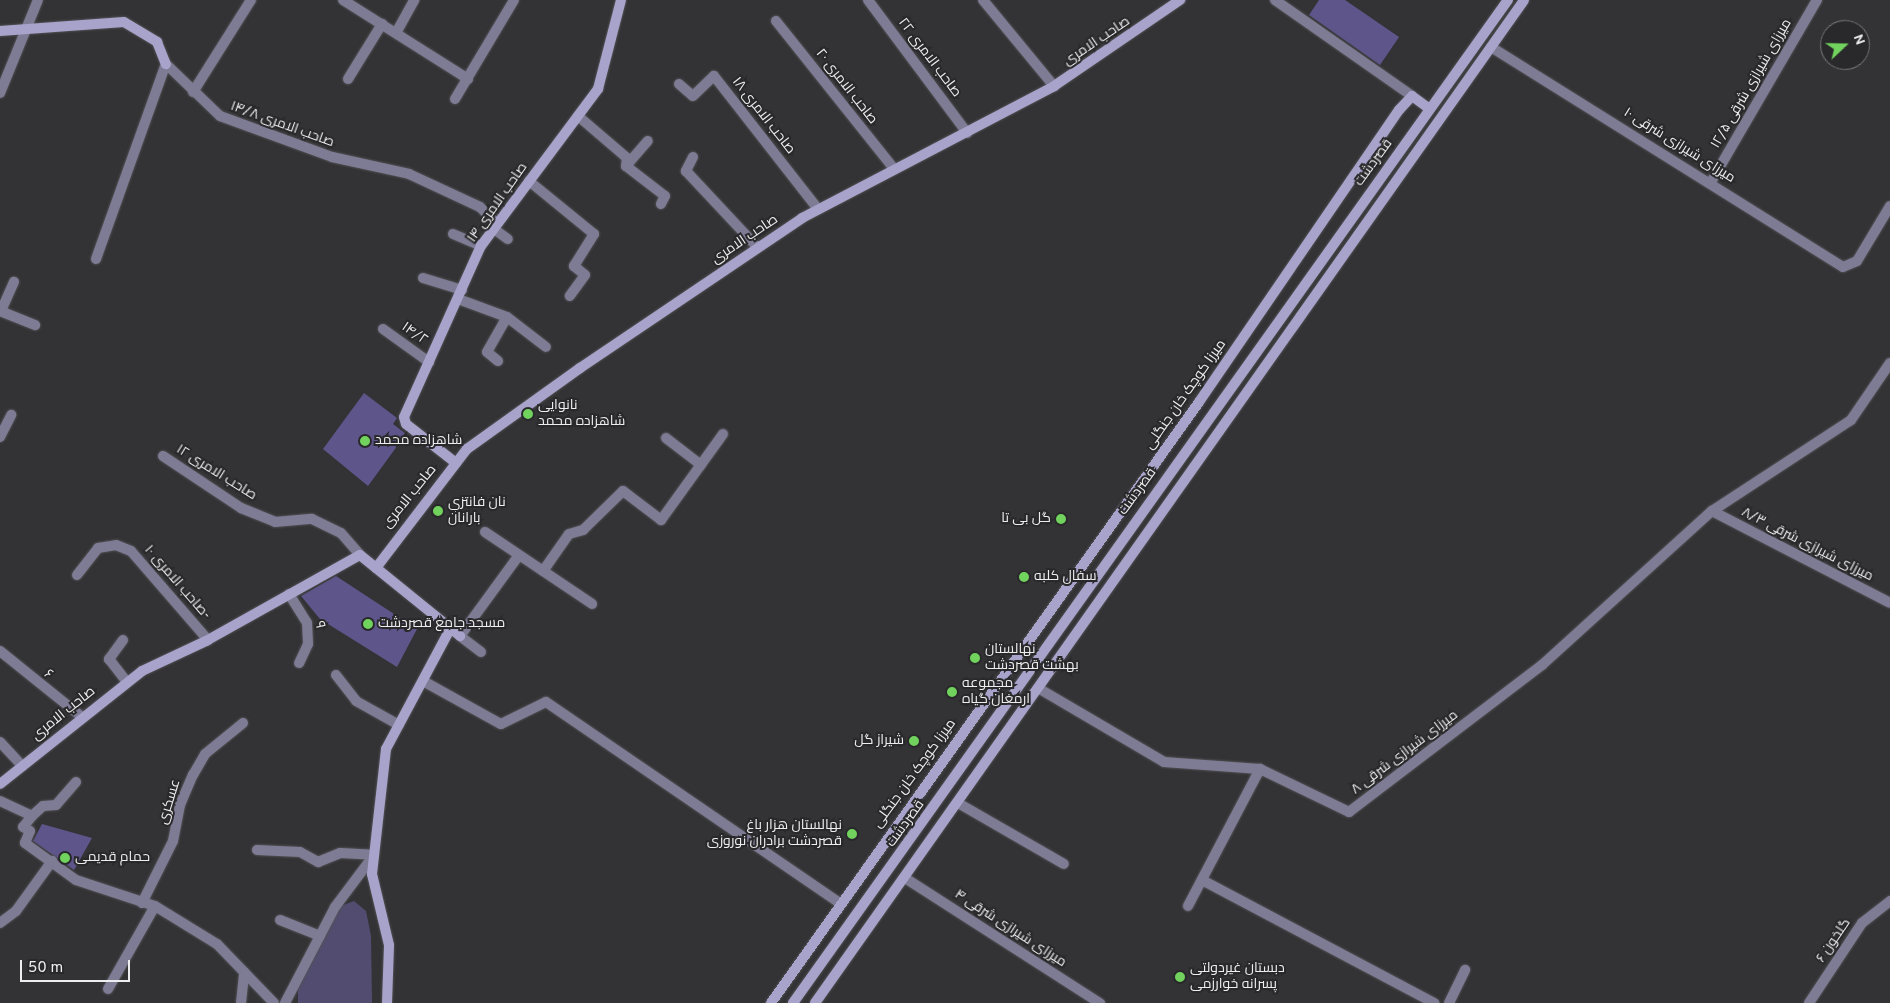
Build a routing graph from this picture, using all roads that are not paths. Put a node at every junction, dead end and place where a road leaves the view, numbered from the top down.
1 (38, 0) edge
2 (251, 0) edge
3 (343, 0) edge
4 (414, 0) edge
5 (514, 0) edge
6 (621, 0) edge
7 (868, 0) edge
8 (983, 0) edge
9 (1180, 0) edge
10 (1275, 0) edge
11 (1508, 0) edge
12 (1524, 0) edge
13 (1817, 0) edge
14 (776, 21) dead end
15 (382, 24) junction
16 (24, 30) junction
17 (0, 31) edge
18 (396, 33) junction
19 (1491, 47) junction
20 (166, 64) junction
21 (468, 78) junction
22 (348, 79) dead end
23 (679, 84) dead end
24 (1054, 86) junction
25 (194, 92) junction
26 (0, 93) edge
27 (1412, 96) junction
28 (454, 99) dead end
29 (1430, 109) junction
30 (578, 116) junction
31 (967, 133) junction
32 (648, 141) dead end
33 (693, 157) dead end
34 (626, 166) junction
35 (894, 170) junction
36 (529, 181) junction
37 (1711, 182) junction
38 (661, 204) dead end
39 (1890, 206) edge
40 (818, 209) junction
41 (495, 226) junction
42 (453, 234) dead end
43 (508, 238) dead end
44 (481, 246) junction
45 (758, 248) junction
46 (96, 259) dead end
47 (423, 278) dead end
48 (14, 282) dead end
49 (460, 294) junction
50 (570, 296) dead end
51 (0, 311) edge
52 (507, 317) junction
53 (35, 325) dead end
54 (383, 329) dead end
55 (546, 347) dead end
56 (498, 361) dead end
57 (429, 362) junction
58 (1890, 363) edge
59 (12, 415) dead end
60 (723, 434) dead end
61 (0, 437) edge
62 (666, 438) dead end
63 (163, 456) dead end
64 (456, 463) junction
65 (701, 465) junction
66 (1712, 511) junction
67 (486, 532) dead end
68 (1101, 538) junction
69 (1115, 548) junction
70 (360, 555) junction
71 (519, 555) junction
72 (376, 568) junction
73 (543, 571) junction
74 (77, 575) dead end
75 (289, 594) junction
76 (1890, 602) edge
77 (592, 604) dead end
78 (450, 629) junction
79 (460, 636) junction
80 (123, 640) dead end
81 (208, 640) junction
82 (0, 651) edge
83 (481, 652) dead end
84 (299, 663) dead end
85 (336, 675) dead end
86 (424, 681) junction
87 (127, 682) junction
88 (1038, 688) junction
89 (82, 717) junction
90 (243, 723) dead end
91 (399, 725) junction
92 (0, 742) edge
93 (22, 766) junction
94 (1260, 769) junction
95 (76, 782) dead end
96 (0, 784) edge
97 (945, 793) junction
98 (0, 801) edge
99 (958, 803) junction
100 (32, 816) junction
101 (257, 850) dead end
102 (374, 855) junction
103 (52, 861) junction
104 (1064, 864) dead end
105 (891, 868) junction
106 (905, 878) junction
107 (1202, 880) junction
108 (1890, 900) edge
109 (142, 903) junction
110 (840, 903) junction
111 (155, 906) junction
112 (1188, 906) dead end
113 (280, 920) dead end
114 (0, 923) edge
115 (320, 936) junction
116 (1465, 970) dead end
117 (244, 972) junction
118 (108, 989) dead end
119 (241, 1003) edge
120 (274, 1003) edge
121 (285, 1003) edge
122 (387, 1003) edge
123 (772, 1003) edge
124 (794, 1003) edge
125 (815, 1003) edge
126 (1100, 1003) edge
127 (1434, 1003) edge
128 (1449, 1003) edge
129 (1809, 1003) edge

1 - 16 street
2 - 25 street
3 - 15 street
4 - 18 street
5 - 21 street
6 - 30 main road, ۱۴ صاحب الامری
7 - 31 street, ۲۲ صاحب الامری
8 - 24 street
9 - 24 main road, صاحب الامری
10 - 27 street
11 - 29 main road, قصردشت
12 - 19 main road, قصردشت
13 - 37 street, ۱۲/۵ میرزای شیرازی شرقی
14 - 35 street, ۲۰ صاحب الامری
15 - 18 street
15 - 22 street
16 - 17 main road, صاحب الامری ۱۴/۸
16 - 20 main road, صاحب الامری ۱۴/۸
16 - 26 street
18 - 21 street
19 - 37 street, ۱۰ میرزای شیرازی شرقی
19 - 88 main road, قصردشت
20 - 25 street, صاحب الامری ۱۴/۸
20 - 46 street
21 - 28 street
23 - 40 street, ۱۸ صاحب الامری
24 - 31 main road, صاحب الامری
25 - 41 street, صاحب الامری ۱۴/۸
27 - 29 main road
27 - 68 main road, میرزا کوچک خان جنگلی
29 - 69 main road, قصردشت
30 - 34 street
30 - 36 main road, ۱۴ صاحب الامری
31 - 35 main road, صاحب الامری
32 - 34 street
33 - 45 street
34 - 38 street
35 - 40 main road, صاحب الامری
36 - 41 main road, ۱۴ صاحب الامری
36 - 50 street
37 - 39 street, ۱۰ میرزای شیرازی شرقی
40 - 45 main road, صاحب الامری
41 - 43 street, صاحب الامری ۱۴/۸
41 - 44 main road, ۱۴ صاحب الامری
42 - 44 street
44 - 49 main road, ۱۴ صاحب الامری
45 - 64 main road, صاحب الامری
47 - 49 street
48 - 51 street
49 - 52 street
49 - 57 main road, ۱۴ صاحب الامری
51 - 53 street
52 - 55 street
52 - 56 street
54 - 57 street, ۱۴/۲
57 - 64 main road, ۱۴ صاحب الامری
58 - 66 street
59 - 61 street
60 - 65 street
62 - 65 street
63 - 70 street, ۱۲ صاحب الامری
64 - 72 main road, صاحب الامری
65 - 73 street
66 - 76 street, ۸/۳ میرزای شیرازی شرقی
66 - 94 street, ۸ میرزای شیرازی شرقی
67 - 71 street
68 - 69 main road
68 - 110 main road, میرزا کوچک خان جنگلی
69 - 97 main road, قصردشت
70 - 72 main road
70 - 75 main road, صاحب الامری
71 - 73 street
71 - 79 street
72 - 78 main road
73 - 77 street
74 - 81 street, ۱۰ صاحب الامری-
75 - 81 main road, صاحب الامری
75 - 84 street, ۹
78 - 79 main road
78 - 86 main road
79 - 83 street
80 - 87 street
81 - 87 main road, صاحب الامری
82 - 89 street, ۶
85 - 91 street
86 - 91 main road
86 - 110 street
87 - 89 main road, صاحب الامری
88 - 94 street, ۸ میرزای شیرازی شرقی
88 - 99 main road, قصردشت
89 - 93 main road, صاحب الامری
90 - 109 street, عسکری
91 - 102 main road
92 - 93 street
93 - 96 main road, صاحب الامری
94 - 107 street
95 - 100 street
97 - 99 main road
97 - 105 main road, قصردشت
98 - 100 street
99 - 104 street
99 - 106 main road, قصردشت
100 - 103 street
101 - 102 street
102 - 115 street
102 - 122 main road
103 - 109 street
103 - 114 street
105 - 106 main road
105 - 124 main road, قصردشت
106 - 125 main road, قصردشت
106 - 126 street, ۴ میرزای شیرازی شرقی
107 - 112 street
107 - 127 street
108 - 129 street, ۶ گلخون
109 - 111 street
110 - 123 main road, میرزا کوچک خان جنگلی
111 - 117 street
111 - 118 street
113 - 115 street
115 - 121 street
116 - 128 street
117 - 119 street
117 - 120 street

